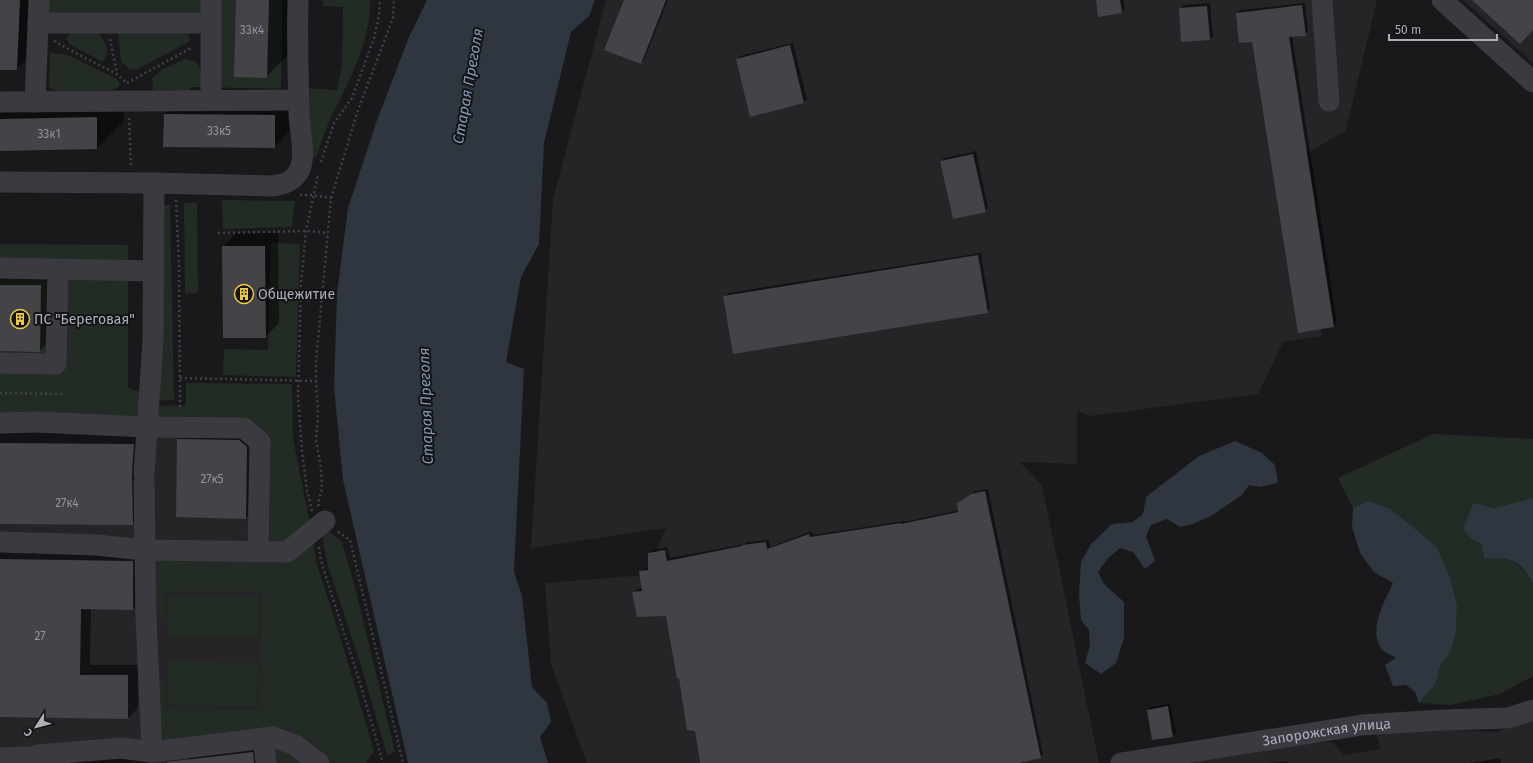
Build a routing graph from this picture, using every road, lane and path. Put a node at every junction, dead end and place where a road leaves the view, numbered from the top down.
1 (39, 0) edge
2 (211, 0) edge
3 (298, 0) edge
4 (380, 0) edge
5 (394, 0) edge
6 (1322, 0) edge
7 (1442, 0) edge
8 (107, 23) junction
9 (38, 28) junction
10 (211, 30) junction
11 (117, 74) junction
12 (1533, 82) edge
13 (128, 92) junction
14 (211, 100) junction
15 (299, 100) junction
16 (1330, 100) dead end
17 (0, 102) edge
18 (35, 102) junction
19 (129, 138) dead end
20 (320, 166) dead end
21 (131, 171) dead end
22 (318, 173) dead end
23 (0, 182) edge
24 (154, 183) junction
25 (177, 184) junction
26 (306, 230) junction
27 (218, 233) dead end
28 (328, 233) junction
29 (0, 268) edge
30 (58, 269) junction
31 (154, 271) junction
32 (0, 363) edge
33 (180, 378) junction
34 (298, 380) junction
35 (316, 381) junction
36 (0, 394) edge
37 (63, 394) dead end
38 (0, 423) edge
39 (147, 426) junction
40 (181, 427) junction
41 (321, 525) junction
42 (0, 542) edge
43 (145, 550) junction
44 (258, 550) junction
45 (1533, 710) edge
46 (263, 738) junction
47 (152, 752) junction
48 (0, 758) edge
49 (266, 763) edge
50 (320, 763) edge
51 (384, 763) edge
52 (403, 763) edge
53 (1121, 763) edge

1 - 9 street
2 - 10 street
3 - 15 street
4 - 20 path
5 - 28 path
6 - 16 street
7 - 12 street
8 - 9 street
8 - 10 street
8 - 11 path
9 - 11 path
9 - 18 street
10 - 13 path
10 - 14 street
11 - 13 path
13 - 14 street
13 - 18 street
14 - 15 street
15 - 25 street
17 - 18 street
19 - 21 path
22 - 26 path
23 - 24 street
24 - 25 street
24 - 31 street
25 - 33 path
26 - 27 path
26 - 28 path
26 - 34 path
28 - 35 path
29 - 30 street
30 - 31 street
30 - 32 street
31 - 39 street
33 - 34 path
33 - 40 path
34 - 35 path
34 - 41 path
35 - 41 path
36 - 37 path
38 - 39 street
39 - 40 street
39 - 43 street
40 - 44 street
41 - 44 street
41 - 51 path
41 - 52 path
42 - 43 street
43 - 44 street
43 - 47 street
45 - 53 street, Запорожская улица
46 - 47 street
46 - 49 street
46 - 50 street
47 - 48 street

